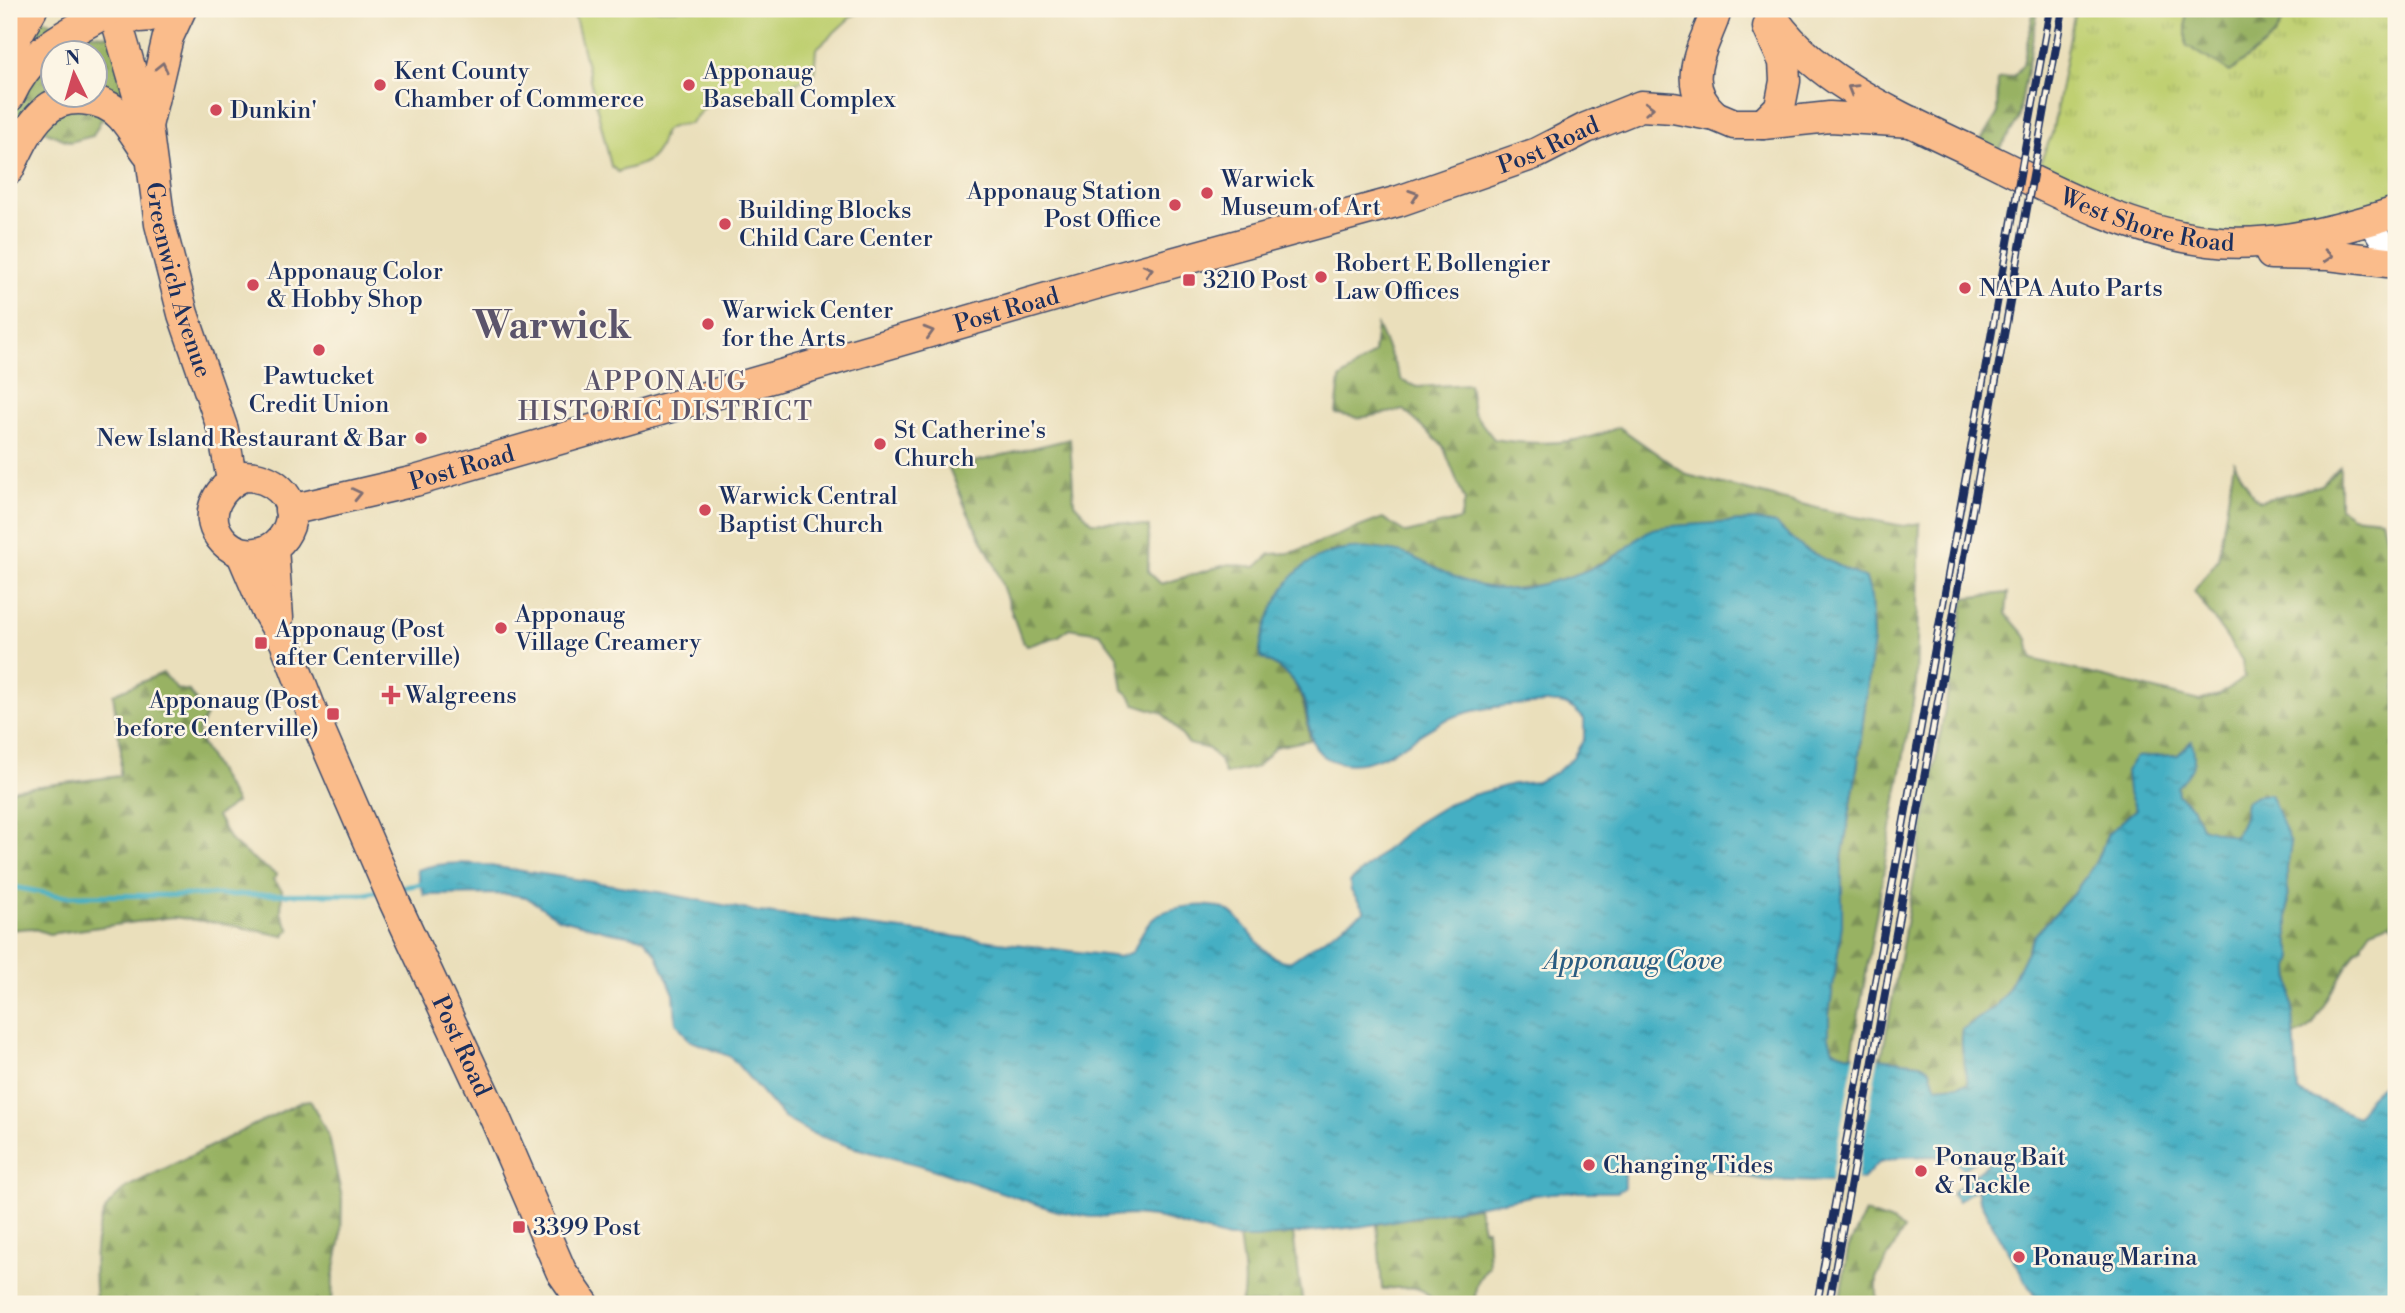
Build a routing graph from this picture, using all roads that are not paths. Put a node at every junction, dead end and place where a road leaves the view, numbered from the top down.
1 (32, 9) edge
2 (170, 9) edge
3 (181, 9) edge
4 (1716, 9) edge
5 (1759, 9) edge
6 (1767, 9) edge
7 (111, 10) edge
8 (9, 49) edge
9 (9, 97) edge
10 (1715, 116) junction
11 (1912, 122) junction
12 (1763, 124) junction
13 (147, 126) junction
14 (150, 155) junction
15 (9, 169) edge
16 (2383, 216) edge
17 (2212, 242) junction
18 (2396, 255) edge
19 (2396, 263) edge
20 (243, 478) junction
21 (290, 510) junction
22 (273, 548) junction
23 (243, 554) junction
24 (279, 629) junction
25 (584, 1304) edge

1 - 8 main road
2 - 7 main road
13 -> 3 main road, Greenwich Avenue
4 - 10 main road
5 - 12 main road
11 -> 6 main road, West Shore Road
7 - 9 main road
7 - 13 main road, Greenwich Avenue
10 - 12 main road, Post Road
21 -> 10 main road, Post Road
11 - 12 main road, West Shore Road
11 - 17 main road, West Shore Road
13 - 14 main road, Greenwich Avenue
14 - 15 main road
14 - 20 main road, Greenwich Avenue
16 - 17 main road, West Shore Road
16 - 18 street
17 -> 19 main road
20 - 21 main road
20 - 23 main road
21 - 22 main road
22 - 23 main road
22 - 24 main road, Post Road
23 - 24 main road, Post Road
24 - 25 main road, Post Road

